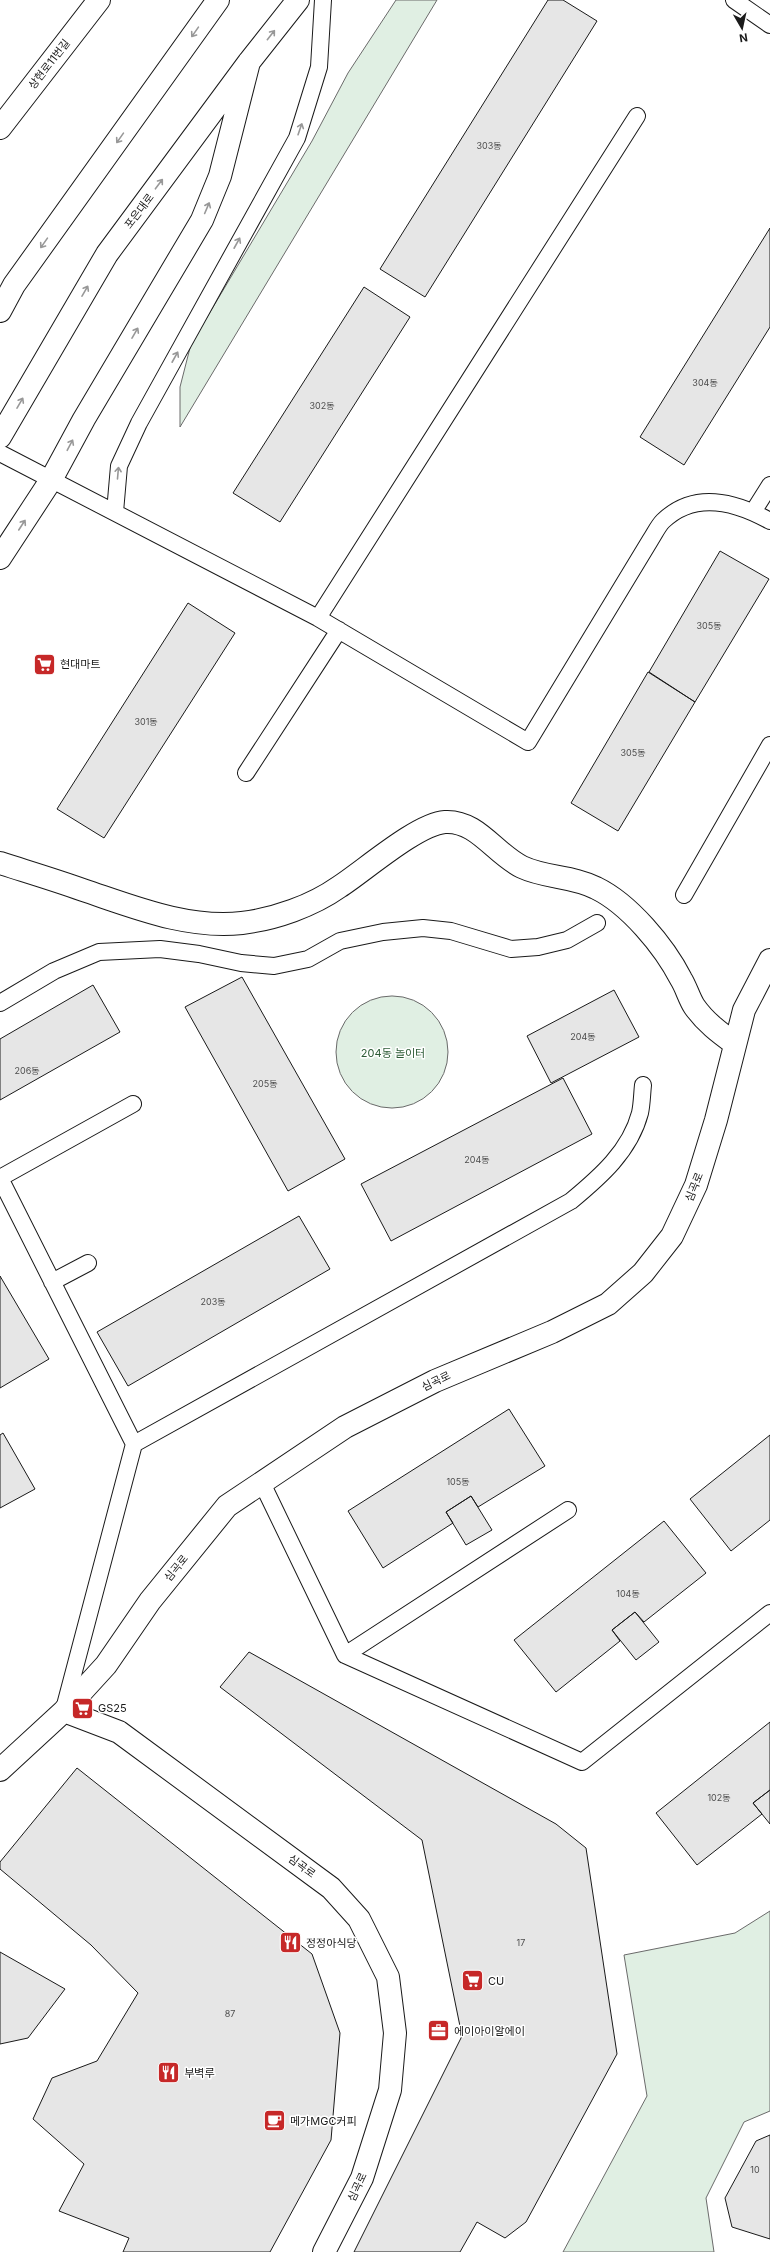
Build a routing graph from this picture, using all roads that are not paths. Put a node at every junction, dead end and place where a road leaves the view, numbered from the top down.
1 (99, 0) edge
2 (218, 0) edge
3 (298, 0) edge
4 (323, 0) edge
5 (734, 0) edge
6 (770, 25) edge
7 (249, 62) junction
8 (637, 116) dead end
9 (0, 128) edge
10 (14, 285) junction
11 (0, 303) edge
12 (0, 311) edge
13 (0, 436) edge
14 (0, 453) edge
15 (51, 480) junction
16 (770, 485) edge
17 (115, 512) junction
18 (753, 512) junction
19 (770, 521) edge
20 (0, 558) edge
21 (318, 618) junction
22 (339, 630) junction
23 (770, 745) edge
24 (246, 774) dead end
25 (0, 863) edge
26 (684, 895) dead end
27 (597, 923) dead end
28 (770, 960) edge
29 (0, 1003) edge
30 (735, 1044) junction
31 (643, 1085) dead end
32 (133, 1104) dead end
33 (0, 1178) edge
34 (88, 1263) dead end
35 (52, 1282) junction
36 (134, 1444) junction
37 (262, 1483) junction
38 (568, 1510) dead end
39 (770, 1613) edge
40 (345, 1655) junction
41 (64, 1711) junction
42 (0, 1770) edge
43 (324, 2252) edge

1 - 9 street, 상현로11번길
2 -> 10 street
7 -> 3 street, 포은대로
17 -> 4 lane
5 - 6 lane
13 -> 7 street, 포은대로
15 -> 7 street
8 - 21 lane
10 - 11 street
10 - 12 street
14 - 15 lane
15 - 17 lane
20 -> 15 street
16 - 18 lane
17 - 21 lane
18 - 19 lane
18 - 22 lane
21 - 22 lane
22 - 24 lane
23 - 26 lane
25 - 30 street
27 - 29 lane
28 - 30 street, 심곡로
30 - 37 street, 심곡로
31 - 36 lane
32 - 33 lane
33 - 35 lane
34 - 35 lane
35 - 36 lane
36 - 41 lane
37 - 40 lane
37 - 41 street, 심곡로
38 - 40 lane
39 - 40 lane
41 - 42 street
41 - 43 street, 심곡로

